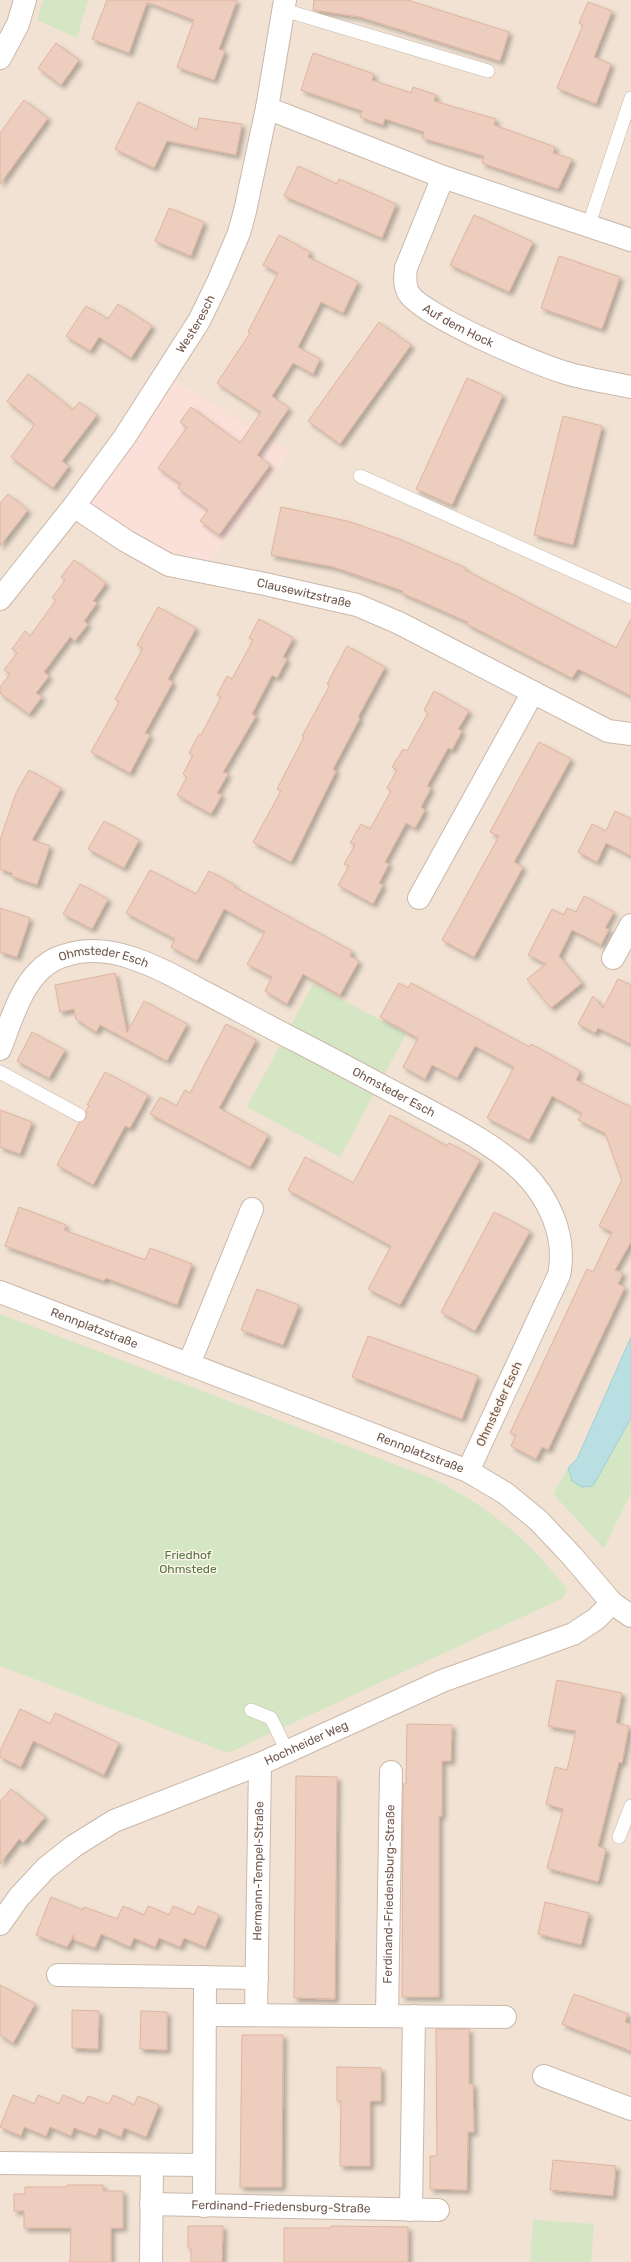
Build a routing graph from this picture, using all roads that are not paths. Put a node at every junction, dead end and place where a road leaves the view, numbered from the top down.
1 (25, 0) edge
2 (284, 5) edge
3 (0, 58) edge
4 (488, 71) dead end
5 (631, 98) edge
6 (267, 108) junction
7 (444, 177) junction
8 (588, 227) junction
9 (631, 240) edge
10 (631, 387) edge
11 (360, 476) dead end
12 (74, 506) junction
13 (631, 597) edge
14 (0, 599) edge
15 (534, 692) junction
16 (631, 734) edge
17 (419, 898) dead end
18 (631, 925) edge
19 (613, 958) dead end
20 (0, 1049) edge
21 (0, 1072) edge
22 (79, 1115) dead end
23 (252, 1209) dead end
24 (0, 1292) edge
25 (189, 1364) junction
26 (468, 1471) junction
27 (612, 1602) junction
28 (631, 1616) edge
29 (251, 1710) dead end
30 (287, 1751) junction
31 (260, 1764) junction
32 (391, 1772) dead end
33 (631, 1806) edge
34 (619, 1837) dead end
35 (0, 1924) edge
36 (58, 1975) dead end
37 (205, 1977) junction
38 (257, 1978) junction
39 (205, 2015) junction
40 (256, 2015) junction
41 (387, 2016) junction
42 (414, 2016) junction
43 (505, 2017) dead end
44 (544, 2076) dead end
45 (631, 2110) edge
46 (0, 2163) edge
47 (152, 2165) junction
48 (204, 2165) junction
49 (151, 2204) junction
50 (204, 2206) junction
51 (412, 2210) junction
52 (438, 2210) dead end
53 (151, 2262) edge

1 - 3 street
2 - 4 lane
2 - 6 street, Westeresch
5 - 8 lane
6 - 7 street
6 - 12 street, Westeresch
7 - 8 street
7 - 10 street, Auf dem Hock
8 - 9 street
11 - 13 lane
12 - 14 street, Westeresch
12 - 15 street, Clausewitzstraße
15 - 16 street, Clausewitzstraße
15 - 17 street
18 - 19 street
20 - 26 street, Ohmsteder Esch
21 - 22 lane
23 - 25 street
24 - 25 street, Rennplatzstraße
25 - 26 street, Rennplatzstraße
26 - 27 street, Rennplatzstraße
27 - 28 street
27 - 30 street, Hochheider Weg
29 - 30 lane
30 - 31 street, Hochheider Weg
31 - 35 street, Hochheider Weg
31 - 38 street, Hermann-Tempel-Straße
32 - 41 street, Ferdinand-Friedensburg-Straße
33 - 34 lane
36 - 37 street
37 - 38 street
37 - 39 street
38 - 40 street, Hermann-Tempel-Straße
39 - 40 street
39 - 48 street
40 - 41 street
41 - 42 street
42 - 43 street
42 - 51 street
44 - 45 street
46 - 47 street
47 - 48 street
47 - 49 street
48 - 50 street
49 - 50 street, Ferdinand-Friedensburg-Straße
49 - 53 street
50 - 51 street, Ferdinand-Friedensburg-Straße
51 - 52 street, Ferdinand-Friedensburg-Straße

